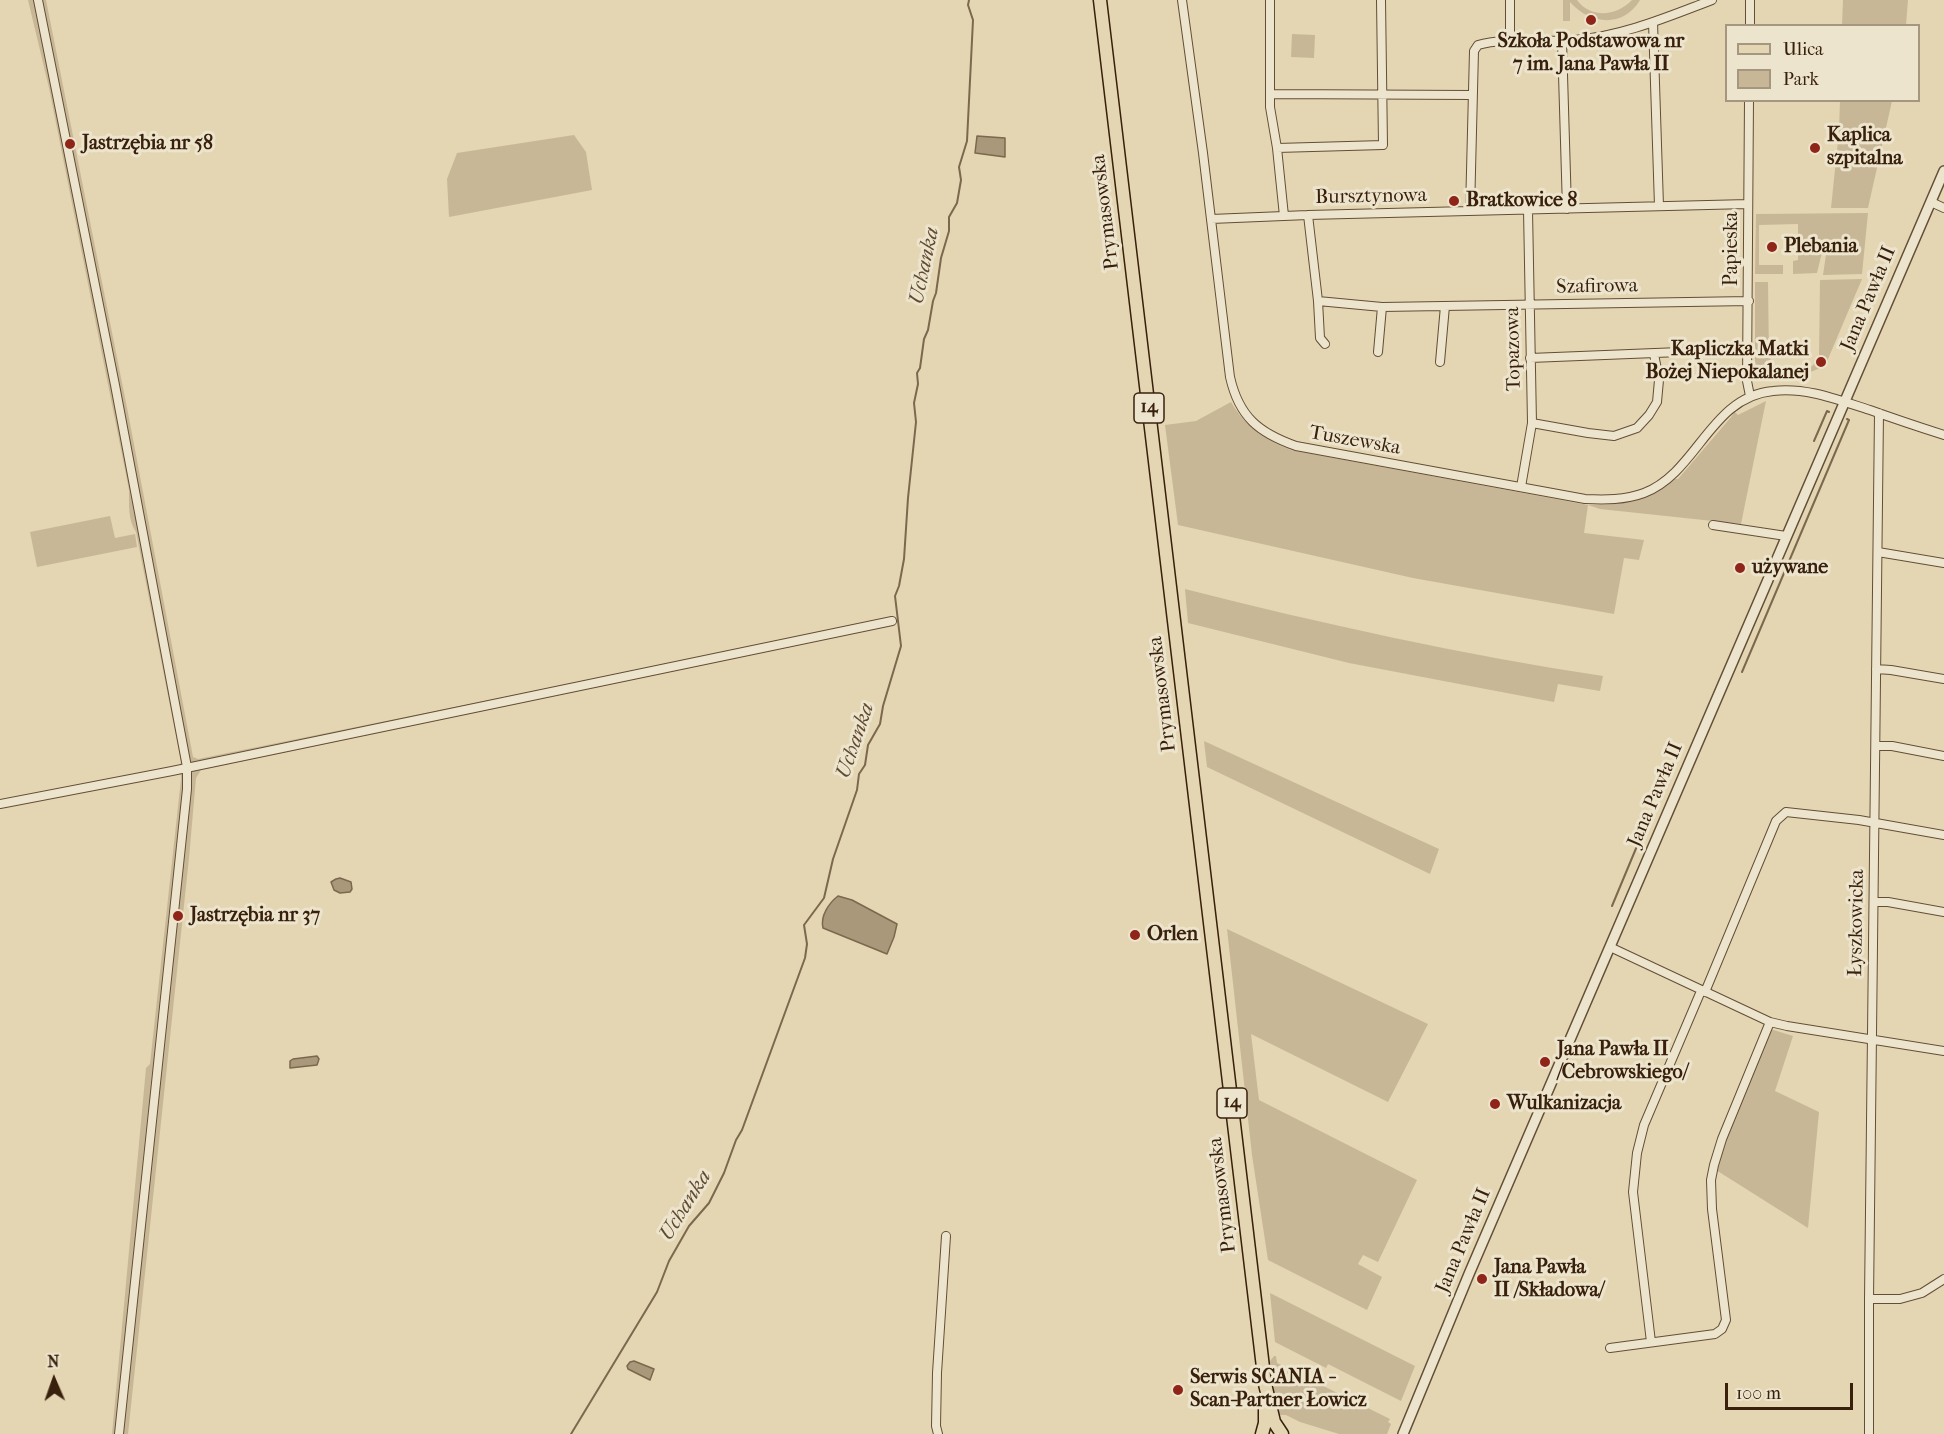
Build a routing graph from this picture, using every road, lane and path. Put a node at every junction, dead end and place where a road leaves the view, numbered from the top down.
1 (38, 0) edge
2 (1100, 0) edge
3 (1182, 0) edge
4 (1270, 0) edge
5 (1381, 0) edge
6 (1510, 0) edge
7 (1712, 0) edge
8 (1750, 0) edge
9 (1653, 22) junction
10 (1750, 24) edge
11 (1562, 41) junction
12 (1510, 42) junction
13 (1270, 94) junction
14 (1472, 94) junction
15 (1382, 95) junction
16 (1749, 102) edge
17 (1277, 148) junction
18 (1944, 171) edge
19 (1931, 202) junction
20 (1748, 204) junction
21 (1659, 206) junction
22 (1944, 208) edge
23 (1567, 209) junction
24 (1528, 210) junction
25 (1470, 211) junction
26 (1283, 212) junction
27 (1308, 215) junction
28 (1211, 219) junction
29 (1318, 301) junction
30 (1749, 301) junction
31 (1530, 305) junction
32 (1445, 306) junction
33 (1382, 307) junction
34 (1325, 344) dead end
35 (1378, 352) dead end
36 (1748, 352) junction
37 (1654, 354) junction
38 (1530, 358) junction
39 (1440, 362) dead end
40 (1750, 396) junction
41 (1845, 401) junction
42 (1879, 413) junction
43 (1532, 423) junction
44 (1944, 435) edge
45 (1521, 487) junction
46 (1713, 525) dead end
47 (1786, 536) junction
48 (1878, 552) junction
49 (1944, 563) edge
50 (892, 621) dead end
51 (1876, 669) junction
52 (1944, 679) edge
53 (1876, 746) junction
54 (1944, 756) edge
55 (187, 767) junction
56 (0, 804) edge
57 (1875, 822) junction
58 (1944, 835) edge
59 (1874, 902) junction
60 (1944, 912) edge
61 (1610, 947) junction
62 (1703, 992) junction
63 (1770, 1022) junction
64 (1871, 1041) junction
65 (1944, 1051) edge
66 (946, 1236) dead end
67 (1944, 1279) edge
68 (1869, 1299) junction
69 (1651, 1342) junction
70 (1611, 1348) dead end
71 (1265, 1384) junction
72 (119, 1434) edge
73 (938, 1434) edge
74 (1262, 1434) edge
75 (1281, 1434) edge
76 (1403, 1434) edge
77 (1869, 1434) edge

1 - 55 street
2 - 71 main road, Prymasowska / 14
3 - 28 street, Tuszewska
4 - 13 street
5 - 15 street
6 - 12 street
7 - 9 street
8 - 10 street
9 - 11 street
9 - 21 street
11 - 12 street
11 - 23 street
12 - 14 street
13 - 15 street
13 - 17 street
14 - 15 street
14 - 25 street
15 - 17 street
16 - 20 street, Papieska
17 - 26 street
18 - 19 street, Jana Pawła II
19 - 22 street
19 - 41 street, Jana Pawła II
20 - 21 street, Bursztynowa
20 - 30 street, Papieska
21 - 23 street, Bursztynowa
23 - 24 street, Bursztynowa
24 - 25 street, Bursztynowa
24 - 31 street, Topazowa
25 - 27 street, Bursztynowa
26 - 27 street, Bursztynowa
26 - 28 street, Bursztynowa
27 - 29 street
28 - 45 street, Tuszewska
29 - 33 street, Szafirowa
29 - 34 street
30 - 31 street, Szafirowa
30 - 36 street, Papieska
31 - 32 street, Szafirowa
31 - 38 street, Topazowa
32 - 33 street, Szafirowa
32 - 39 street
33 - 35 street
36 - 37 street
36 - 40 street, Papieska
37 - 38 street
37 - 43 street
38 - 43 street, Topazowa
40 - 41 street, Tuszewska
40 - 45 street, Tuszewska
41 - 42 street, Tuszewska
41 - 47 street, Jana Pawła II
42 - 44 street, Tuszewska
42 - 48 street, Łyszkowicka
43 - 45 street, Topazowa
46 - 47 street
47 - 61 street, Jana Pawła II
48 - 49 street
48 - 51 street, Łyszkowicka
50 - 55 street
51 - 52 street
51 - 53 street, Łyszkowicka
53 - 54 street
53 - 57 street, Łyszkowicka
55 - 56 street
55 - 72 street
57 - 58 street
57 - 59 street, Łyszkowicka
57 - 62 street
59 - 60 street
59 - 64 street, Łyszkowicka
61 - 62 street
61 - 76 street, Jana Pawła II
62 - 63 street
62 - 69 street
63 - 64 street
63 - 69 street
64 - 65 street
64 - 68 street, Łyszkowicka
66 - 73 street
67 - 68 street
68 - 77 street, Łyszkowicka
69 - 70 street
71 - 74 main road, Prymasowska / 14
71 - 75 main road, Prymasowska / 14

